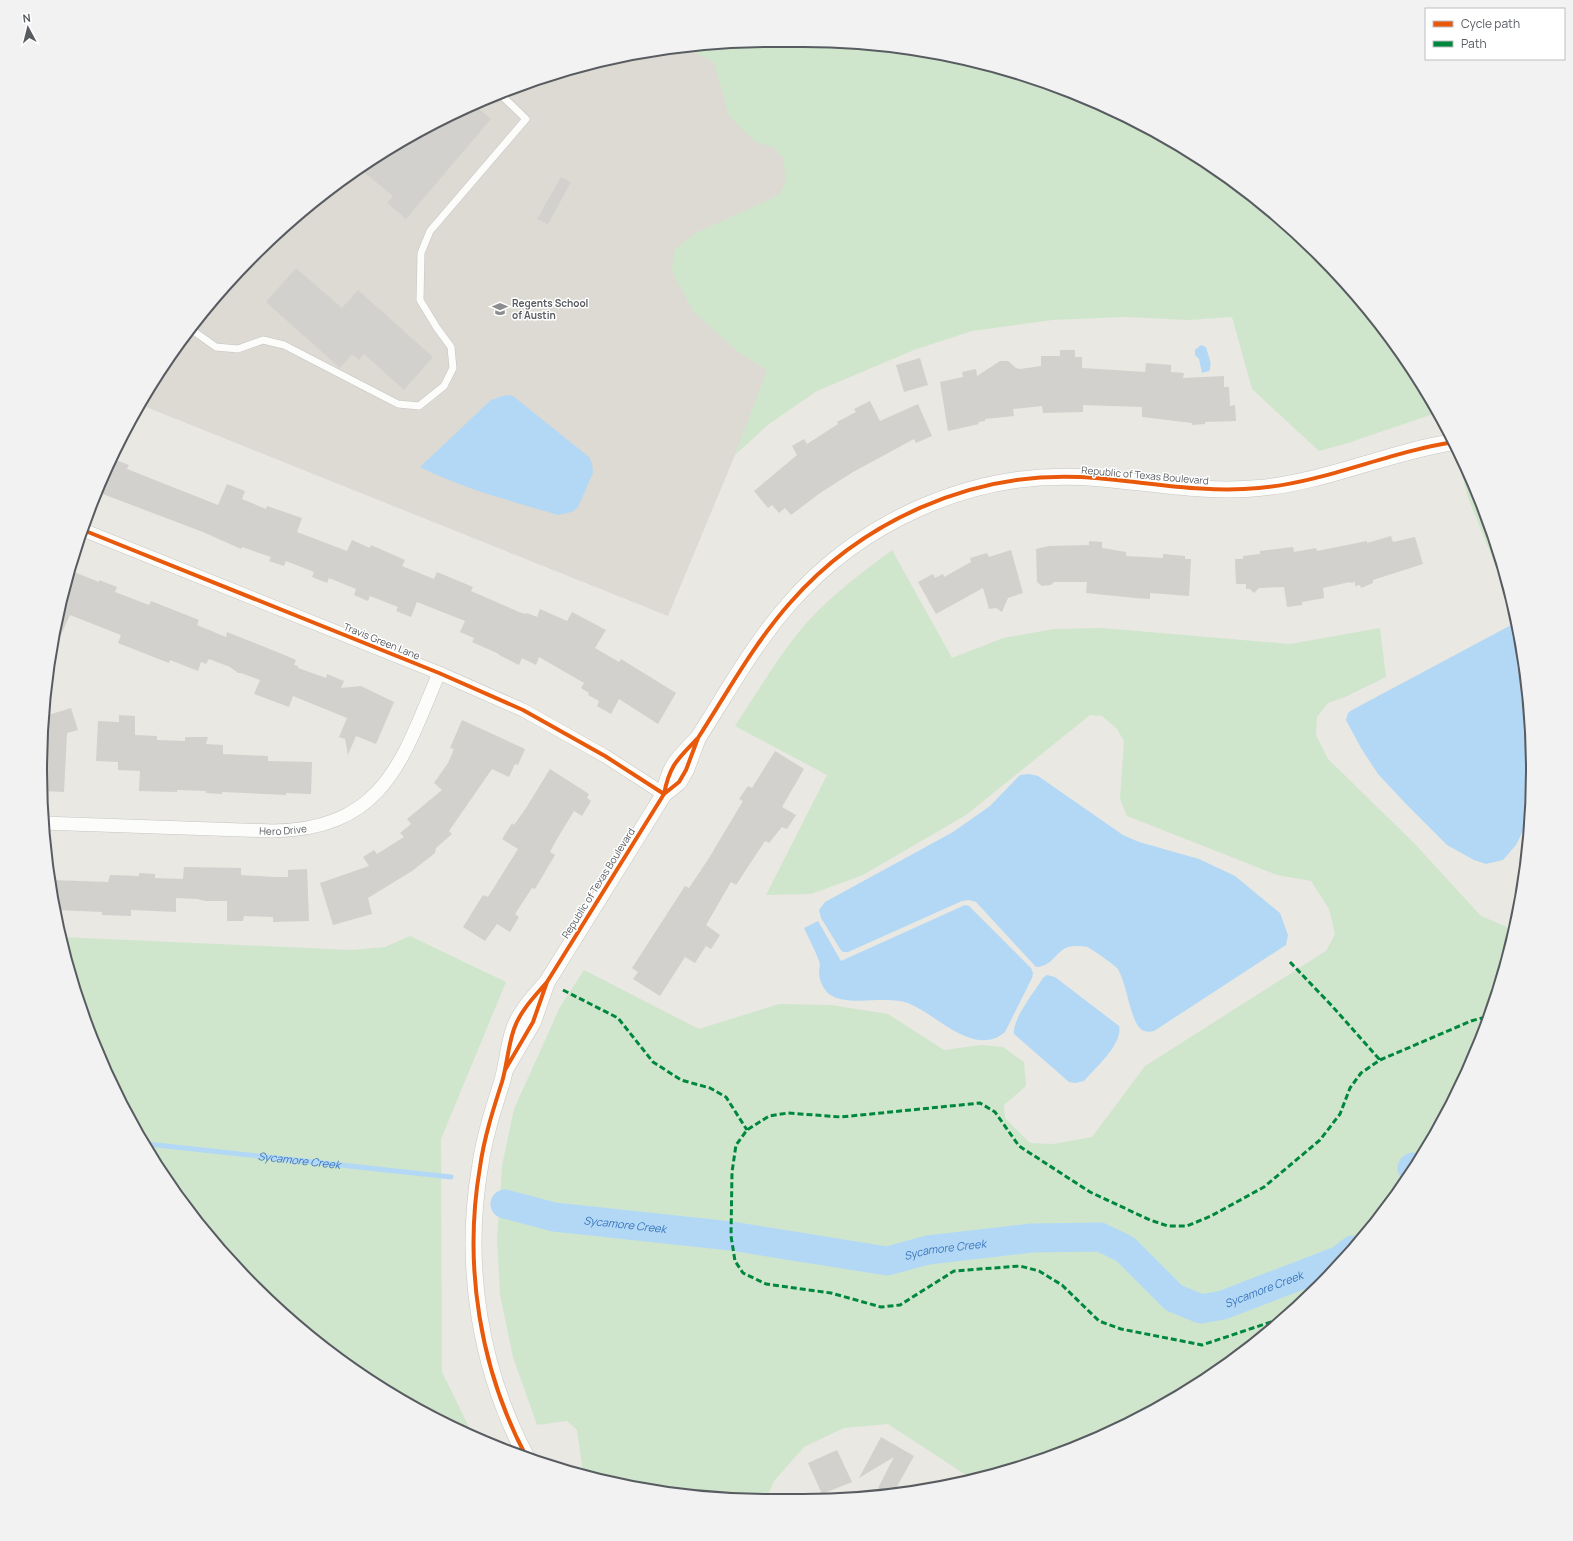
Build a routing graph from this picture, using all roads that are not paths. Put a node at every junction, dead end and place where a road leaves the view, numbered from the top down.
1 (504, 98) edge
2 (195, 332) edge
3 (1443, 435) edge
4 (1447, 443) edge
5 (1423, 446) junction
6 (87, 532) edge
7 (439, 673) junction
8 (664, 794) junction
9 (49, 823) edge
10 (523, 1450) edge

1 - 2 lane
3 - 5 street, Republic of Texas Boulevard
4 - 5 street, Republic of Texas Boulevard
5 - 8 street, Republic of Texas Boulevard
6 - 7 street, Travis Green Lane
7 - 8 street, Travis Green Lane
7 - 9 street, Hero Drive
8 - 10 street, Republic of Texas Boulevard

